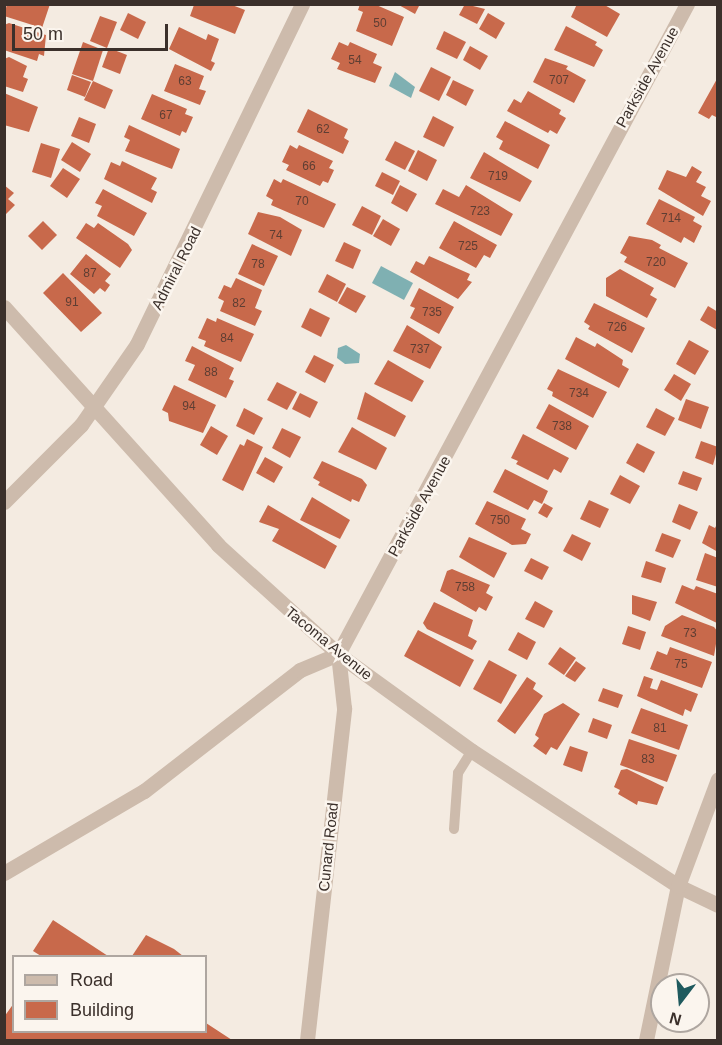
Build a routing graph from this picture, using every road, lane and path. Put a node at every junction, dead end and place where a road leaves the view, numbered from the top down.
1 (302, 4) edge
2 (687, 4) edge
3 (4, 306) edge
4 (94, 408) junction
5 (4, 502) edge
6 (338, 654) junction
7 (472, 751) junction
8 (717, 779) edge
9 (454, 829) dead end
10 (4, 873) edge
11 (678, 886) junction
12 (717, 905) edge
13 (307, 1041) edge
14 (646, 1041) edge

1 - 4 street, Admiral Road
2 - 6 street, Parkside Avenue
3 - 4 street, Tacoma Avenue
4 - 5 street, Admiral Road
4 - 6 street, Tacoma Avenue
6 - 7 street, Tacoma Avenue
6 - 10 street
6 - 13 street, Cunard Road
7 - 9 lane
7 - 11 street, Tacoma Avenue
8 - 11 street
11 - 12 street, Tacoma Avenue
11 - 14 street

